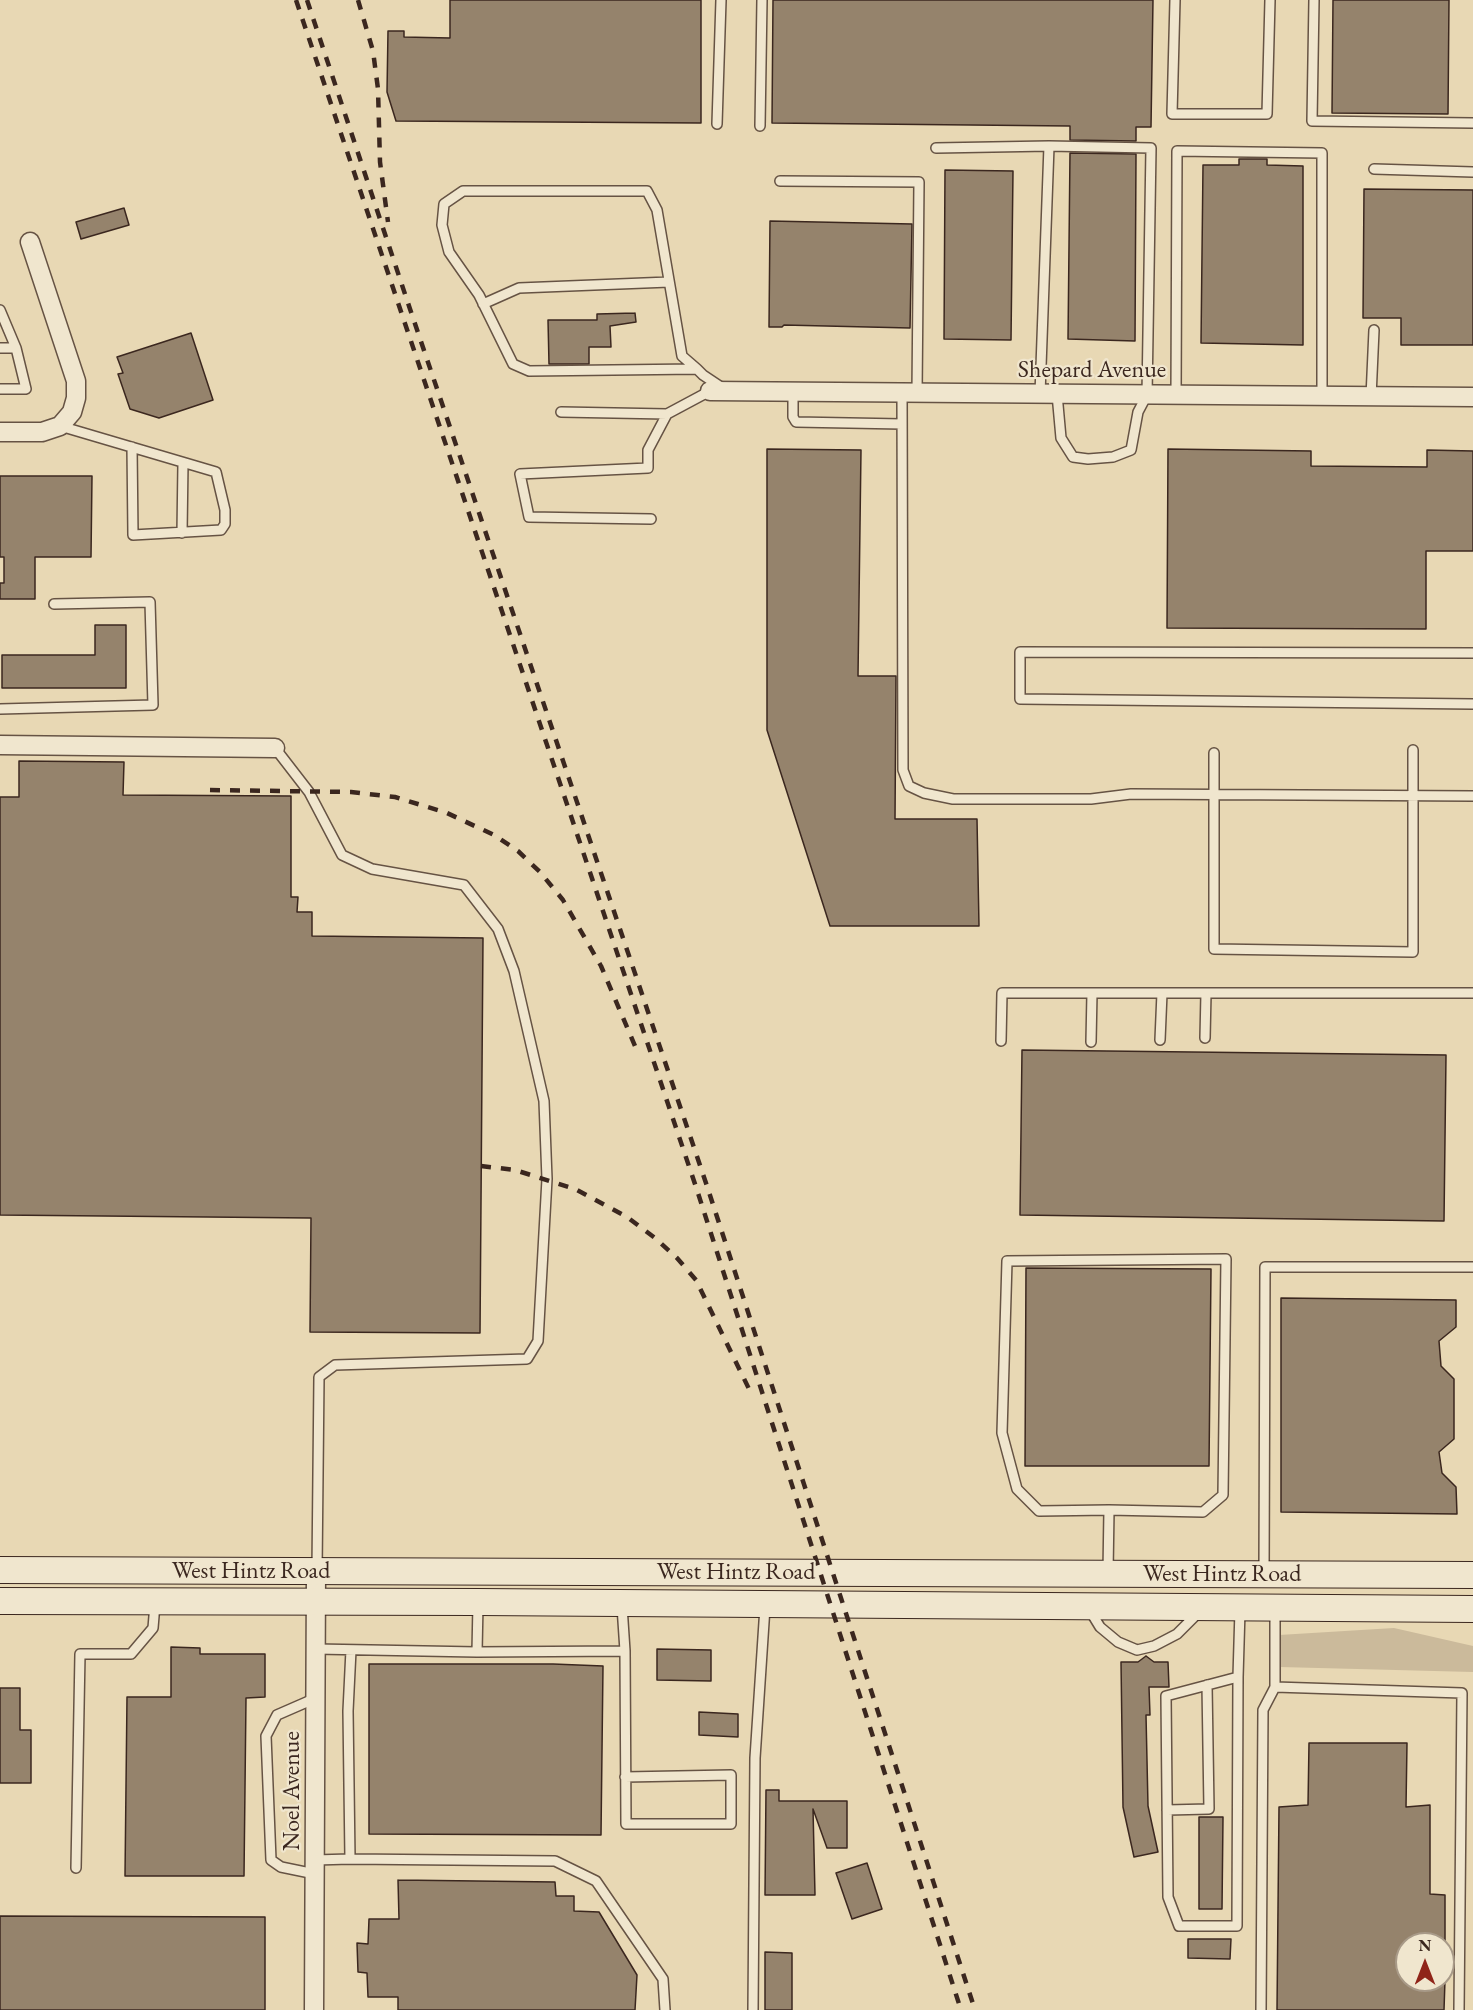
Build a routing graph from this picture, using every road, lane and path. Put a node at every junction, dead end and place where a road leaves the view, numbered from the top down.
1 (721, 0) edge
2 (762, 0) edge
3 (1175, 0) edge
4 (1270, 0) edge
5 (1314, 0) edge
6 (1473, 123) edge
7 (717, 124) dead end
8 (759, 126) dead end
9 (1049, 146) junction
10 (936, 148) dead end
11 (1374, 169) dead end
12 (1473, 172) edge
13 (780, 181) dead end
14 (30, 242) dead end
15 (669, 282) junction
16 (483, 304) junction
17 (0, 310) edge
18 (1374, 330) dead end
19 (0, 348) edge
20 (16, 348) junction
21 (697, 369) junction
22 (0, 389) edge
23 (710, 391) joint
24 (729, 392) junction
25 (793, 392) junction
26 (910, 393) junction
27 (1048, 394) junction
28 (1148, 395) junction
29 (1176, 395) junction
30 (1322, 396) junction
31 (1371, 397) junction
32 (1473, 398) edge
33 (561, 412) dead end
34 (667, 414) junction
35 (902, 424) junction
36 (60, 426) junction
37 (0, 432) edge
38 (132, 447) junction
39 (183, 463) junction
40 (651, 519) dead end
41 (182, 533) junction
42 (54, 604) dead end
43 (1473, 653) edge
44 (1473, 704) edge
45 (0, 709) edge
46 (0, 745) edge
47 (276, 748) joint
48 (1413, 750) dead end
49 (1214, 753) dead end
50 (1214, 794) junction
51 (1413, 796) junction
52 (1473, 796) edge
53 (1092, 993) junction
54 (1162, 993) junction
55 (1206, 993) junction
56 (1473, 993) edge
57 (1205, 1038) dead end
58 (1160, 1040) dead end
59 (1001, 1041) dead end
60 (1091, 1042) dead end
61 (1473, 1267) edge
62 (1109, 1510) junction
63 (0, 1570) edge
64 (316, 1572) junction
65 (1108, 1574) junction
66 (1263, 1575) junction
67 (1473, 1575) edge
68 (0, 1602) edge
69 (155, 1602) junction
70 (316, 1602) junction
71 (478, 1602) junction
72 (622, 1603) junction
73 (765, 1604) junction
74 (1088, 1606) junction
75 (1204, 1607) junction
76 (1240, 1607) junction
77 (1275, 1608) junction
78 (1473, 1609) edge
79 (316, 1649) junction
80 (351, 1650) junction
81 (624, 1651) junction
82 (477, 1652) junction
83 (1238, 1677) junction
84 (1207, 1685) junction
85 (1275, 1687) junction
86 (1473, 1691) edge
87 (1462, 1693) junction
88 (316, 1698) junction
89 (1461, 1770) junction
90 (1473, 1772) edge
91 (625, 1777) junction
92 (1167, 1810) junction
93 (350, 1859) junction
94 (315, 1867) junction
95 (76, 1868) dead end
96 (315, 2010) edge
97 (665, 2010) edge
98 (753, 2010) edge
99 (1261, 2010) edge
100 (1459, 2010) edge

1 - 7 lane
2 - 8 lane
3 - 4 lane
5 - 6 lane
9 - 10 lane
9 - 27 lane
9 - 28 lane
11 - 12 lane
13 - 26 lane
14 - 36 street
15 - 16 lane
15 - 16 lane
15 - 21 lane
16 - 21 lane
17 - 20 lane
18 - 31 lane
19 - 20 lane
20 - 22 lane
21 - 24 lane
23 - 24 street, Shepard Avenue
23 - 34 lane
24 - 25 street, Shepard Avenue
25 - 26 street, Shepard Avenue
25 - 35 lane
26 - 27 street, Shepard Avenue
26 - 35 lane
27 - 28 street, Shepard Avenue
27 - 28 lane
28 - 29 street, Shepard Avenue
29 - 30 street, Shepard Avenue
29 - 30 lane
30 - 31 street, Shepard Avenue
31 - 32 street, Shepard Avenue
33 - 34 lane
34 - 40 lane
35 - 50 lane
36 - 37 street
36 - 38 lane
38 - 39 lane
38 - 41 lane
39 - 41 lane
39 - 41 lane
42 - 45 lane
43 - 44 lane
46 - 47 street
47 - 64 lane
48 - 51 lane
49 - 50 lane
50 - 51 lane
50 - 51 lane
51 - 52 lane
53 - 54 lane
53 - 59 lane
53 - 60 lane
54 - 55 lane
54 - 58 lane
55 - 56 lane
55 - 57 lane
61 - 66 lane
62 - 62 lane
62 - 65 lane
63 - 64 main road, West Hintz Road
64 - 65 main road, West Hintz Road
64 - 70 street, Noel Avenue
65 - 66 main road, West Hintz Road
66 - 67 main road, West Hintz Road
68 - 69 main road, West Hintz Road
69 - 70 main road, West Hintz Road
69 - 95 lane
70 - 71 main road, West Hintz Road
70 - 79 street, Noel Avenue
71 - 72 main road, West Hintz Road
71 - 82 lane
72 - 73 main road, West Hintz Road
72 - 81 lane
73 - 74 main road, West Hintz Road
73 - 98 lane
74 - 75 main road, West Hintz Road
74 - 75 lane
75 - 76 main road, West Hintz Road
76 - 77 main road, West Hintz Road
76 - 83 lane
77 - 78 main road, West Hintz Road
77 - 85 lane
79 - 80 lane
79 - 88 street, Noel Avenue
80 - 82 lane
80 - 93 lane
81 - 82 lane
81 - 91 lane
83 - 84 lane
83 - 92 lane
84 - 92 lane
84 - 92 lane
85 - 87 lane
85 - 99 lane
86 - 87 lane
87 - 89 lane
88 - 94 street, Noel Avenue
88 - 94 lane
89 - 90 lane
89 - 100 lane
91 - 91 lane
93 - 94 lane
93 - 97 lane
94 - 96 street, Noel Avenue

